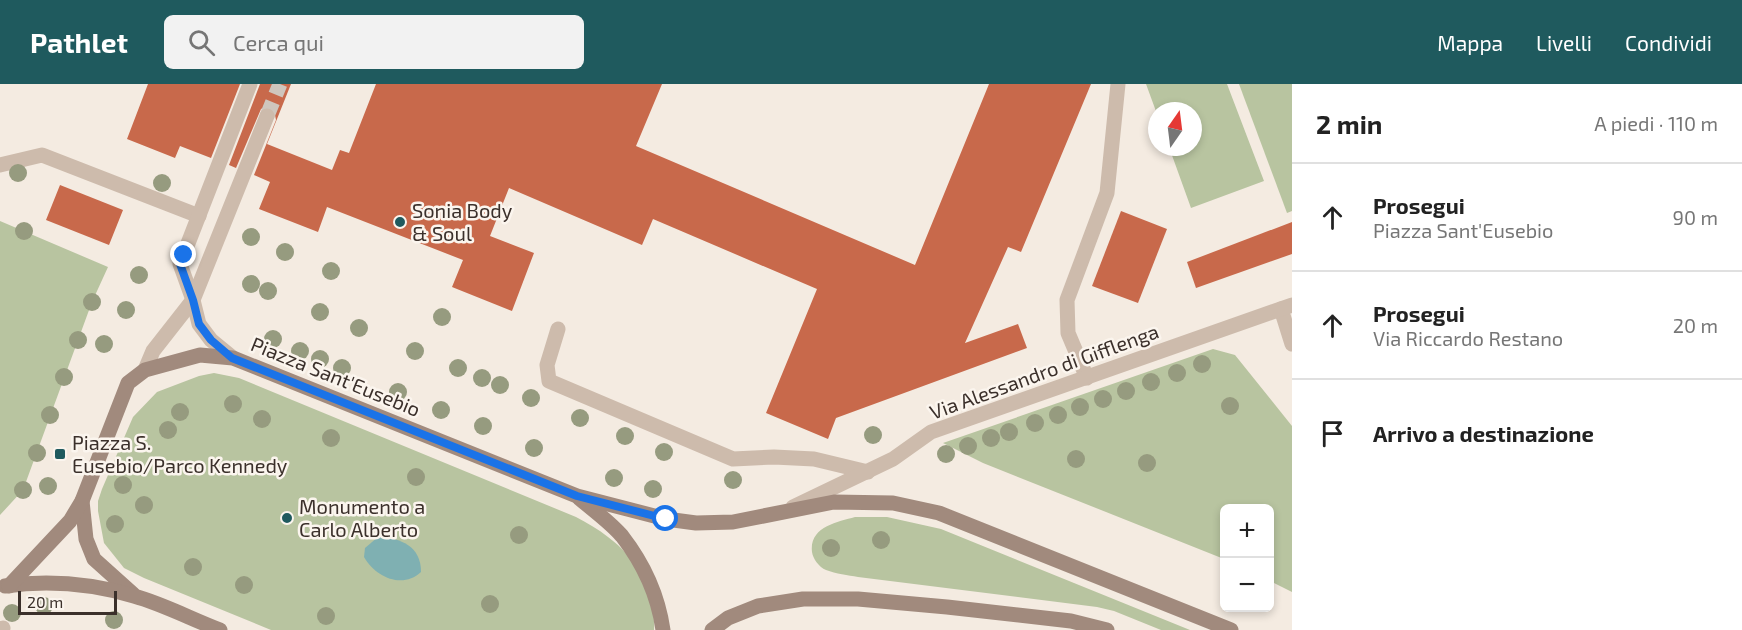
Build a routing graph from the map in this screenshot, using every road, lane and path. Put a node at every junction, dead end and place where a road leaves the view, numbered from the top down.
1 (250, 84) edge
2 (1118, 84) edge
3 (267, 116) tunnel mouth
4 (0, 165) edge
5 (199, 216) junction
6 (193, 300) junction
7 (1286, 307) edge
8 (558, 329) dead end
9 (1292, 344) edge
10 (232, 358) junction
11 (145, 370) junction
12 (1087, 378) junction
13 (868, 472) junction
14 (577, 496) junction
15 (82, 501) junction
16 (785, 511) junction
17 (4, 587) edge
18 (135, 596) junction
19 (220, 630) edge
20 (663, 630) edge
21 (712, 630) edge
22 (1107, 630) edge
23 (1231, 630) edge

1 - 5 street
2 - 12 street
3 - 6 street
4 - 5 street
5 - 6 street
6 - 10 street
6 - 11 street
7 - 9 street
7 - 12 street, Via Alessandro di Gifflenga
8 - 13 street
10 - 11 main road, Piazza Sant'Eusebio
10 - 14 main road, Piazza Sant'Eusebio
11 - 15 main road
12 - 13 street, Via Alessandro di Gifflenga
13 - 16 street, Via Alessandro di Gifflenga
14 - 16 main road, Piazza Sant'Eusebio
14 - 20 main road, Piazza Sant'Eusebio
15 - 17 main road
15 - 18 main road
16 - 23 main road, Piazza Sant'Eusebio
17 - 18 main road
18 - 19 main road
21 - 22 main road

